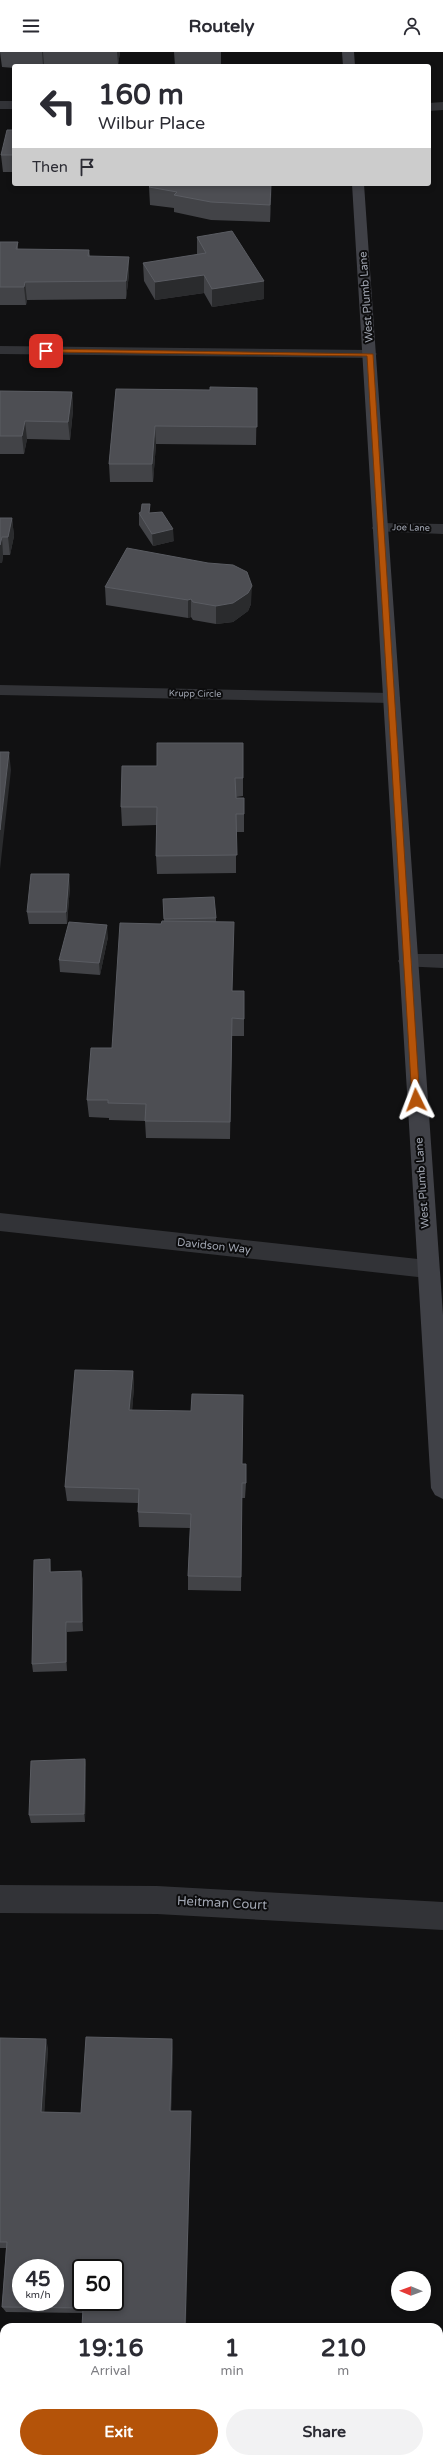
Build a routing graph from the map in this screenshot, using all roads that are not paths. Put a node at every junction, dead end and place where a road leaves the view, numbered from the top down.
1 (348, 52) edge
2 (349, 64) edge
3 (0, 105) edge
4 (12, 105) edge
5 (443, 106) edge
6 (431, 107) edge
7 (358, 186) edge
8 (0, 350) edge
9 (370, 354) junction
10 (380, 528) junction
11 (443, 529) edge
12 (0, 690) edge
13 (391, 698) junction
14 (408, 961) junction
15 (443, 961) edge
16 (0, 1222) edge
17 (427, 1269) junction
18 (443, 1488) edge
19 (0, 1899) edge
20 (443, 1916) edge

1 - 2 main road
3 - 4 street
5 - 6 street
7 - 9 main road, West Plumb Lane
8 - 9 street
9 - 10 main road, West Plumb Lane
10 - 11 street, Joe Lane
10 - 13 main road, West Plumb Lane
12 - 13 street, Krupp Circle
13 - 14 main road, West Plumb Lane
14 - 15 street
14 - 17 main road, West Plumb Lane
16 - 17 street, Davidson Way
17 - 18 main road, West Plumb Lane
19 - 20 street, Heitman Court

